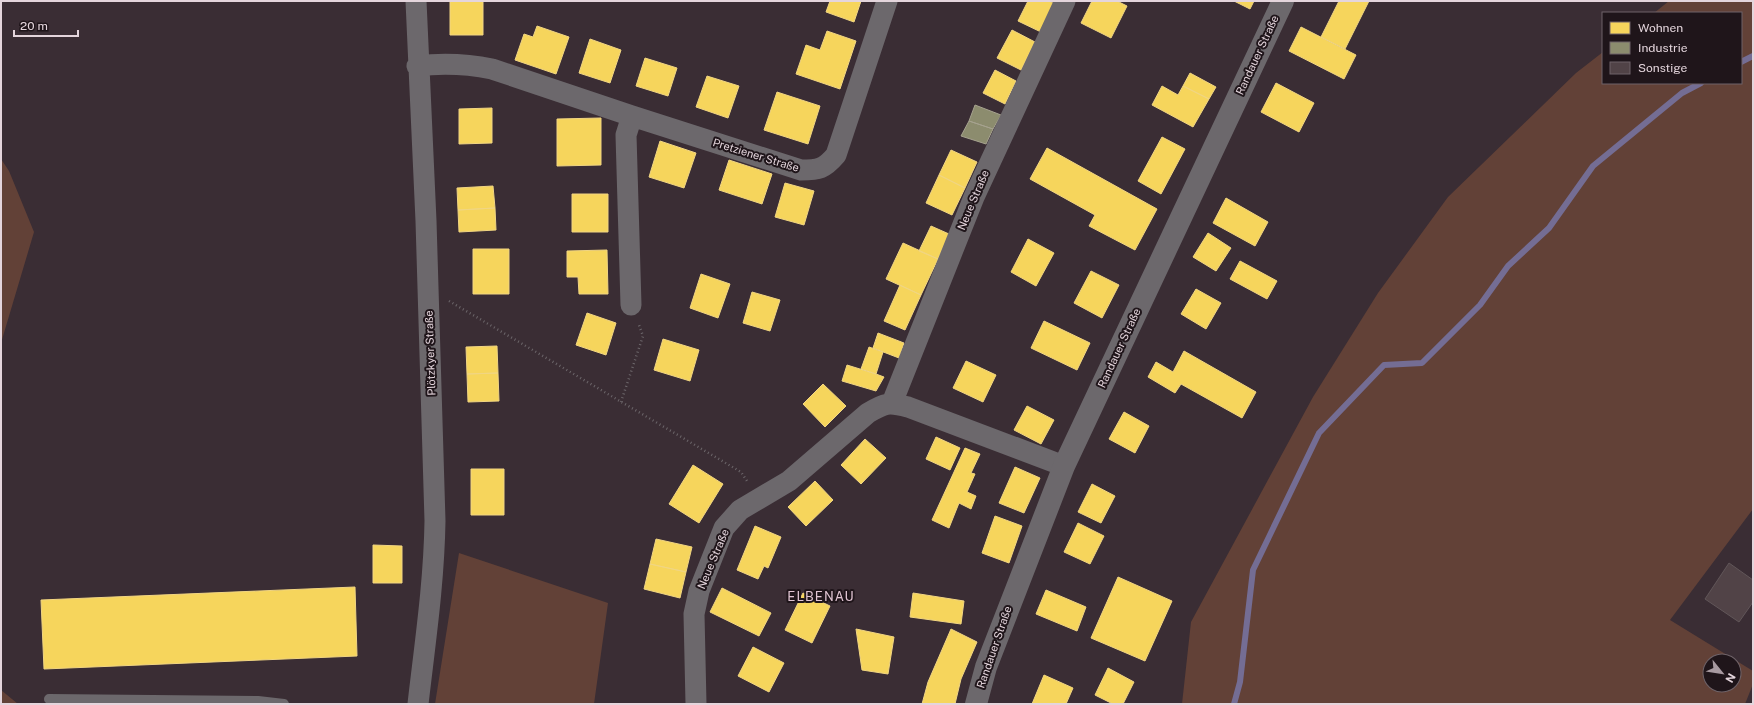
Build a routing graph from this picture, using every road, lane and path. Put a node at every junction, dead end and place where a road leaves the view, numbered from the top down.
1 (416, 1) edge
2 (887, 1) edge
3 (1065, 1) edge
4 (1282, 1) edge
5 (417, 66) junction
6 (632, 116) junction
7 (428, 297) junction
8 (631, 305) joint
9 (621, 402) junction
10 (892, 403) junction
11 (1064, 466) junction
12 (760, 499) junction
13 (49, 699) dead end
14 (284, 704) edge
15 (418, 704) edge
16 (696, 704) edge
17 (976, 704) edge

1 - 5 street, Plötzkyer Straße
2 - 6 street, Pretziener Straße
3 - 10 street, Neue Straße
4 - 11 street, Randauer Straße
5 - 6 street, Pretziener Straße
5 - 7 street, Plötzkyer Straße
6 - 8 street
7 - 9 path
7 - 15 street, Plötzkyer Straße
8 - 9 path
9 - 12 path
10 - 11 street
10 - 12 street, Neue Straße
11 - 17 street, Randauer Straße
12 - 16 street, Neue Straße
13 - 14 lane

